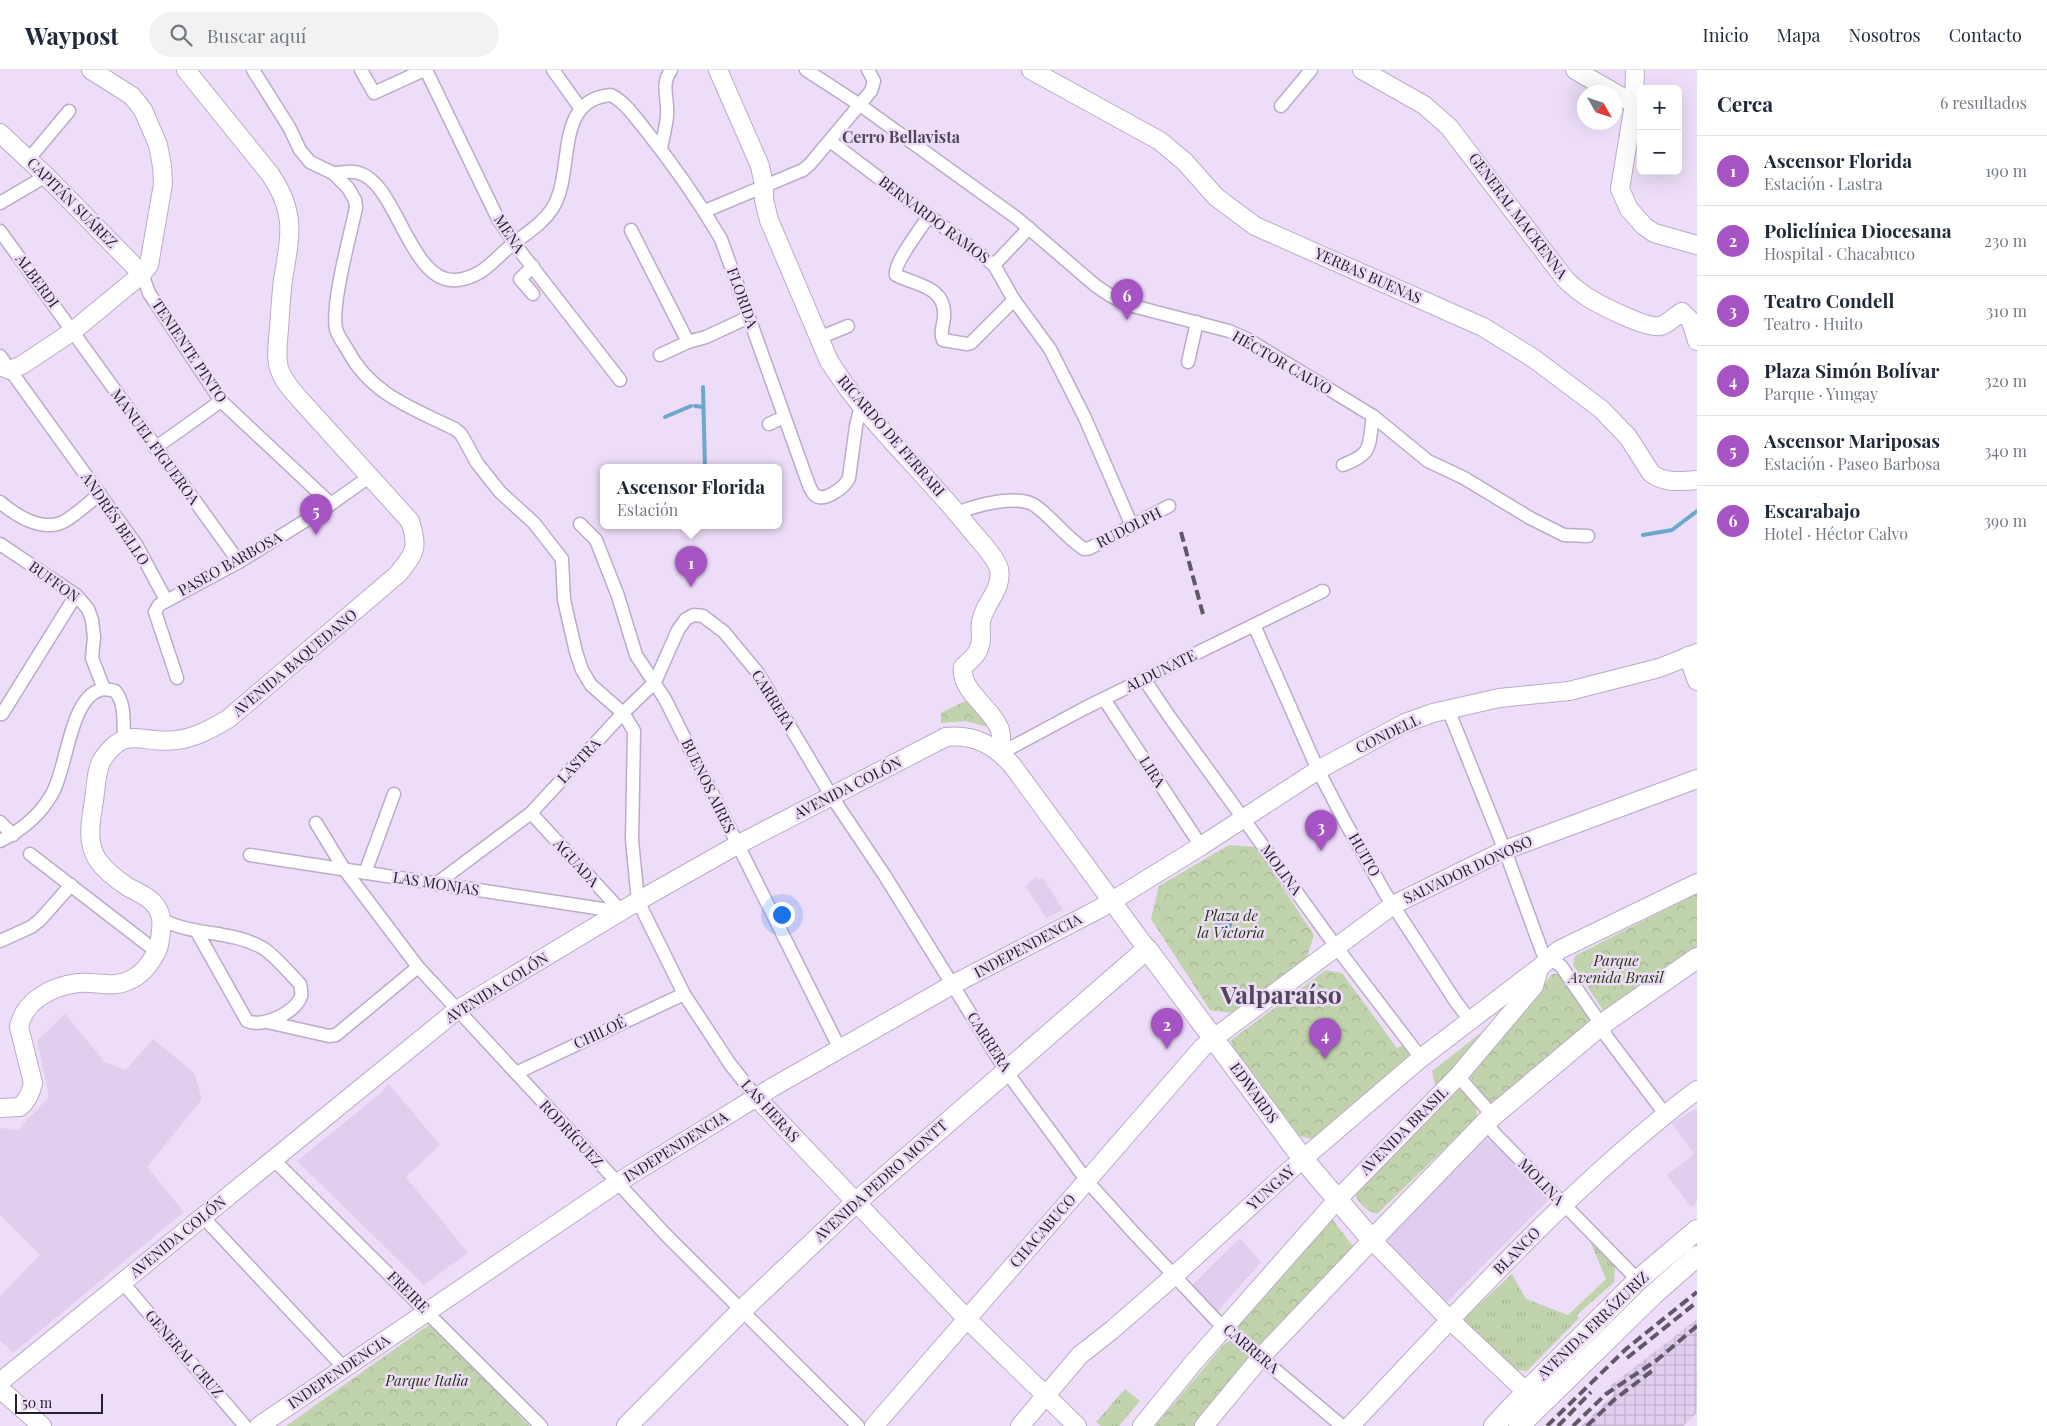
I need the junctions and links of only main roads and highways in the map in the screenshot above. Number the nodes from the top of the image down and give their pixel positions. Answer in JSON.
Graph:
{"nodes":[{"id":1,"x":1147,"y":949,"type":"joint"},
{"id":2,"x":1697,"y":958,"type":"edge"},
{"id":3,"x":1697,"y":1230,"type":"edge"},
{"id":4,"x":1697,"y":1256,"type":"edge"},
{"id":5,"x":1533,"y":1398,"type":"junction"},
{"id":6,"x":627,"y":1426,"type":"edge"},
{"id":7,"x":1494,"y":1426,"type":"edge"},
{"id":8,"x":1519,"y":1426,"type":"edge"}],
"edges":[{"from":1,"to":2,"type":"main road","name":"EDWARDS"},
{"from":1,"to":6,"type":"main road","name":"AVENIDA PEDRO MONTT"},
{"from":3,"to":5,"type":"main road","name":"AVENIDA ERRÁZURIZ"},
{"from":4,"to":5,"type":"main road","name":"AVENIDA ERRÁZURIZ"},
{"from":5,"to":7,"type":"main road","name":"AVENIDA ERRÁZURIZ"},
{"from":5,"to":8,"type":"main road","name":"AVENIDA ERRÁZURIZ"}]}
